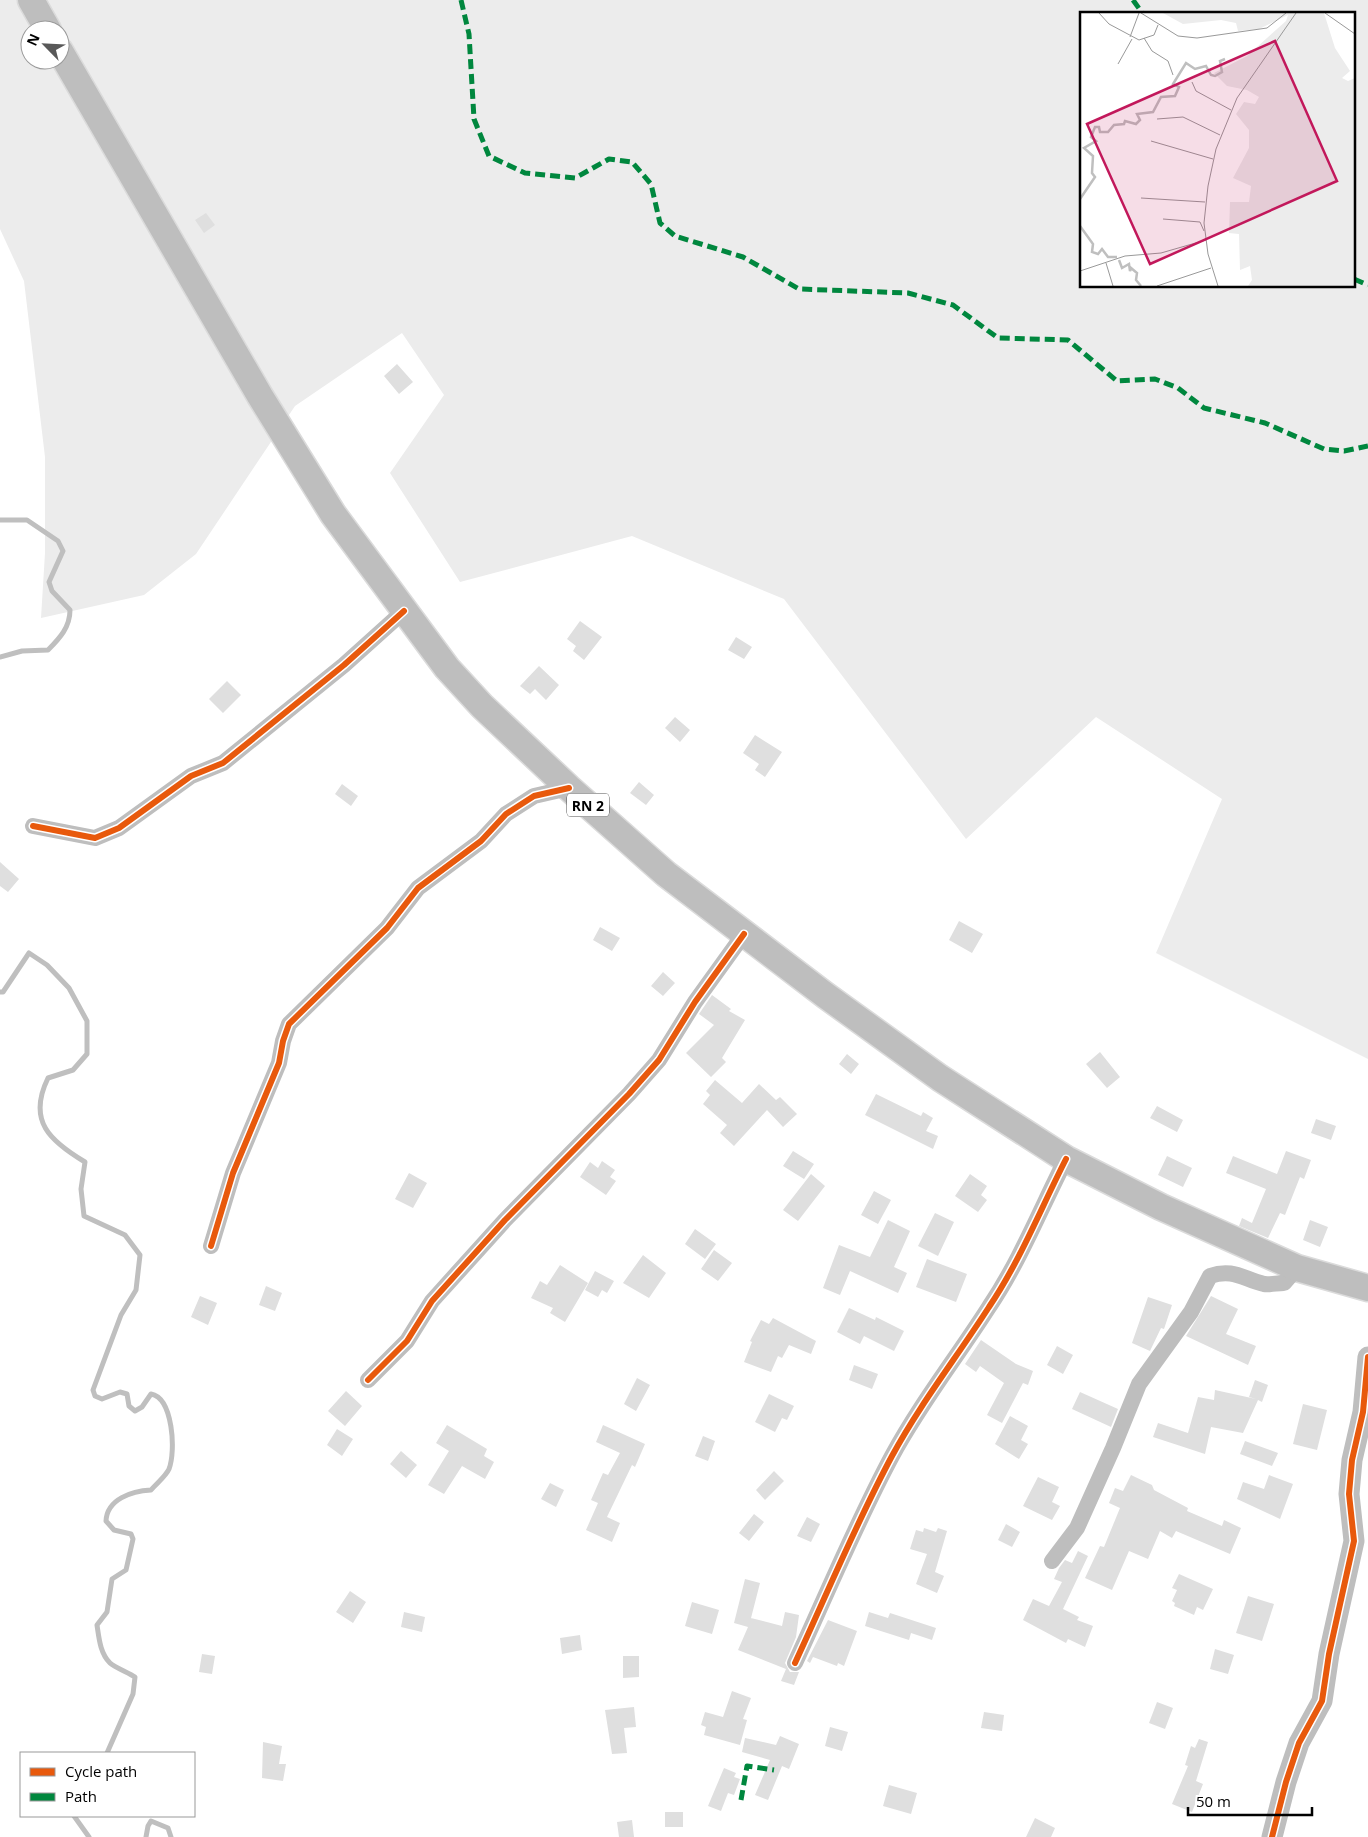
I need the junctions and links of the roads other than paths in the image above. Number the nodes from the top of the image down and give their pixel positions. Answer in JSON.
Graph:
{"nodes":[{"id":1,"x":31,"y":0,"type":"edge"},
{"id":2,"x":42,"y":20,"type":"edge"},
{"id":3,"x":70,"y":69,"type":"edge"},
{"id":4,"x":404,"y":611,"type":"junction"},
{"id":5,"x":569,"y":788,"type":"junction"},
{"id":6,"x":33,"y":826,"type":"dead end"},
{"id":7,"x":744,"y":934,"type":"junction"},
{"id":8,"x":1066,"y":1158,"type":"junction"},
{"id":9,"x":211,"y":1246,"type":"dead end"},
{"id":10,"x":1297,"y":1268,"type":"junction"},
{"id":11,"x":1368,"y":1288,"type":"edge"},
{"id":12,"x":1368,"y":1357,"type":"edge"},
{"id":13,"x":368,"y":1380,"type":"dead end"},
{"id":14,"x":1052,"y":1561,"type":"dead end"},
{"id":15,"x":795,"y":1663,"type":"dead end"},
{"id":16,"x":1272,"y":1837,"type":"edge"}],
"edges":[{"from":1,"to":2,"type":"main road"},
{"from":3,"to":4,"type":"main road","number":"RN 2"},
{"from":4,"to":5,"type":"main road","number":"RN 2"},
{"from":4,"to":6,"type":"street"},
{"from":5,"to":7,"type":"main road","number":"RN 2"},
{"from":5,"to":9,"type":"street"},
{"from":7,"to":8,"type":"main road","number":"RN 2"},
{"from":7,"to":13,"type":"street"},
{"from":8,"to":10,"type":"main road","number":"RN 2"},
{"from":8,"to":15,"type":"street"},
{"from":10,"to":11,"type":"main road","number":"RN 2"},
{"from":10,"to":14,"type":"street"},
{"from":12,"to":16,"type":"street"}]}
